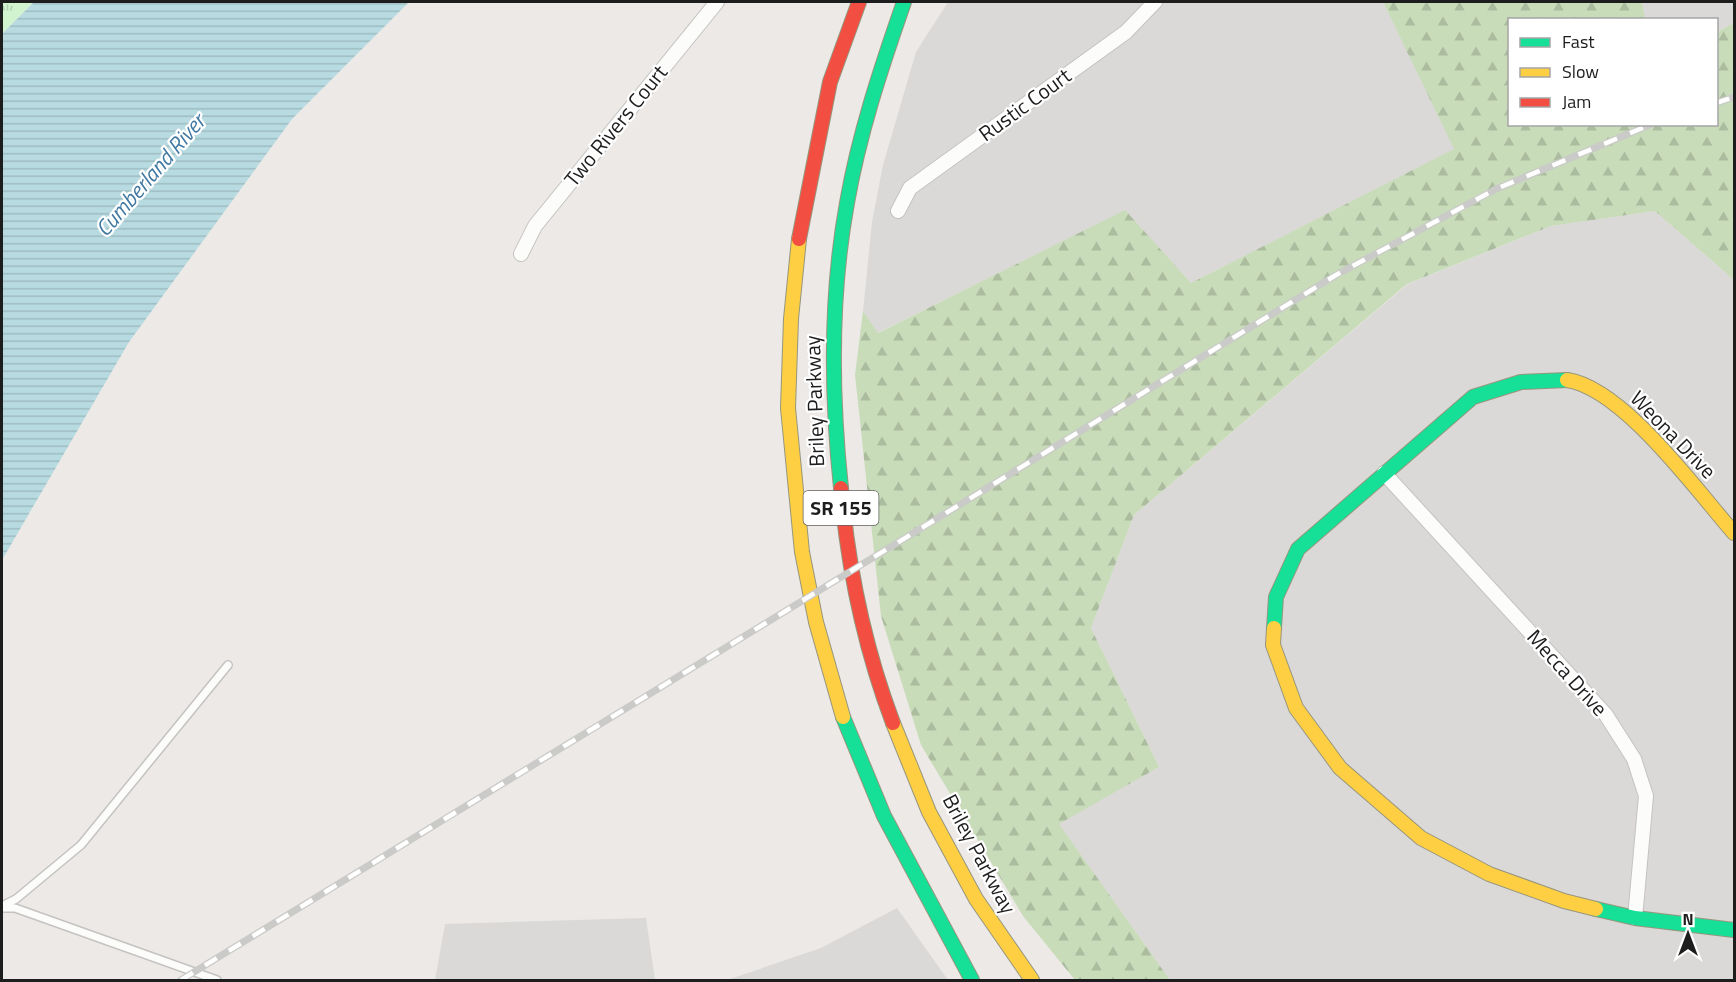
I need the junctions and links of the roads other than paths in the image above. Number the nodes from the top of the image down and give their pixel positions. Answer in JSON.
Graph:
{"nodes":[{"id":1,"x":717,"y":2,"type":"edge"},
{"id":2,"x":859,"y":2,"type":"edge"},
{"id":3,"x":904,"y":2,"type":"edge"},
{"id":4,"x":1155,"y":2,"type":"edge"},
{"id":5,"x":898,"y":211,"type":"dead end"},
{"id":6,"x":521,"y":254,"type":"dead end"},
{"id":7,"x":1384,"y":473,"type":"junction"},
{"id":8,"x":1734,"y":533,"type":"edge"},
{"id":9,"x":228,"y":665,"type":"dead end"},
{"id":10,"x":2,"y":907,"type":"edge"},
{"id":11,"x":1635,"y":918,"type":"junction"},
{"id":12,"x":1734,"y":930,"type":"edge"},
{"id":13,"x":217,"y":981,"type":"edge"},
{"id":14,"x":972,"y":981,"type":"edge"},
{"id":15,"x":1032,"y":981,"type":"edge"}],
"edges":[{"from":1,"to":6,"type":"street","name":"Two Rivers Court"},
{"from":2,"to":14,"type":"main road","name":"Briley Parkway","number":"SR 155"},
{"from":3,"to":15,"type":"main road","name":"Briley Parkway","number":"SR 155"},
{"from":4,"to":5,"type":"street","name":"Rustic Court"},
{"from":7,"to":8,"type":"main road","name":"Weona Drive"},
{"from":7,"to":11,"type":"street","name":"Mecca Drive"},
{"from":7,"to":11,"type":"main road","name":"Weona Drive"},
{"from":9,"to":10,"type":"lane"},
{"from":10,"to":13,"type":"lane"},
{"from":11,"to":12,"type":"main road","name":"Weona Drive"}]}
